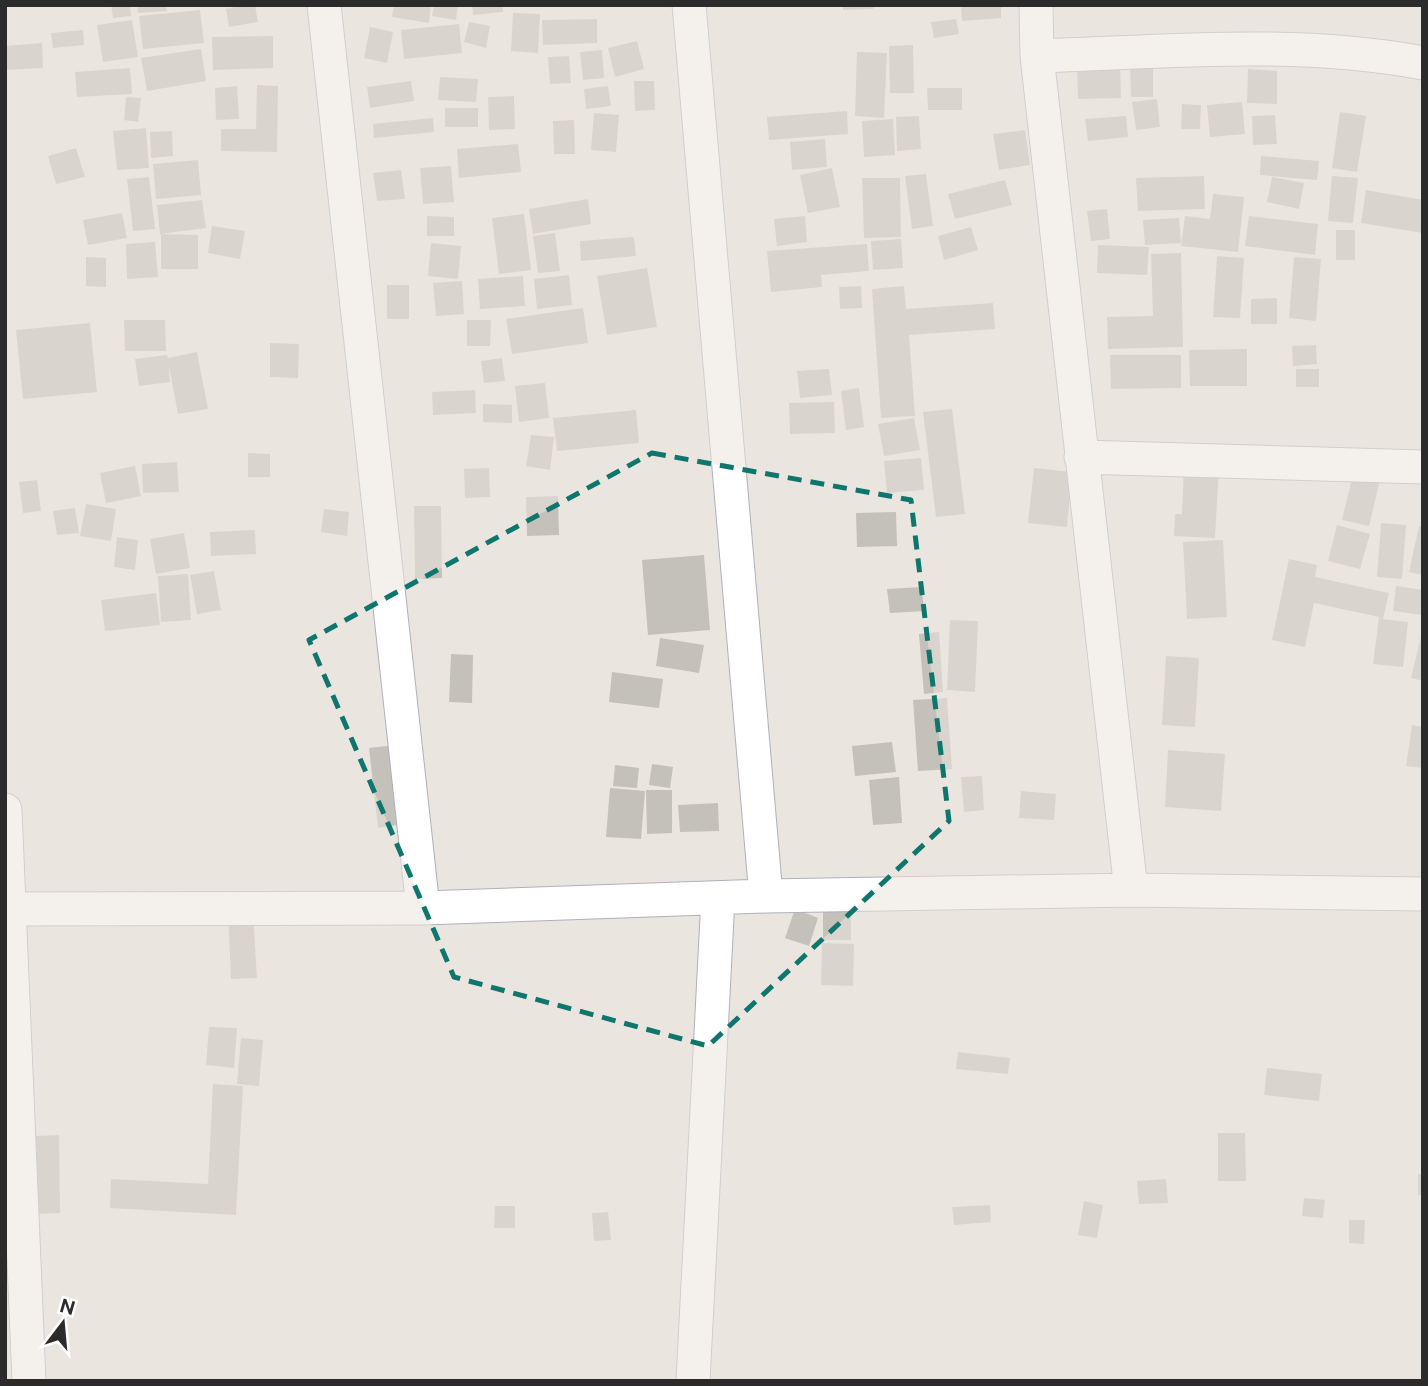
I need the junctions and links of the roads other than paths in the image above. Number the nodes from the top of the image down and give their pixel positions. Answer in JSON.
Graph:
{"nodes":[{"id":1,"x":324,"y":5,"type":"edge"},
{"id":2,"x":689,"y":5,"type":"edge"},
{"id":3,"x":1036,"y":5,"type":"edge"},
{"id":4,"x":1037,"y":56,"type":"junction"},
{"id":5,"x":1423,"y":63,"type":"edge"},
{"id":6,"x":1081,"y":457,"type":"junction"},
{"id":7,"x":1423,"y":467,"type":"edge"},
{"id":8,"x":5,"y":810,"type":"edge"},
{"id":9,"x":1131,"y":890,"type":"junction"},
{"id":10,"x":1423,"y":894,"type":"edge"},
{"id":11,"x":766,"y":896,"type":"junction"},
{"id":12,"x":718,"y":898,"type":"junction"},
{"id":13,"x":423,"y":908,"type":"junction"},
{"id":14,"x":8,"y":909,"type":"edge"},
{"id":15,"x":29,"y":1381,"type":"edge"},
{"id":16,"x":693,"y":1381,"type":"edge"}],
"edges":[{"from":1,"to":13,"type":"street"},
{"from":2,"to":11,"type":"street"},
{"from":3,"to":4,"type":"street"},
{"from":4,"to":5,"type":"street"},
{"from":4,"to":6,"type":"street"},
{"from":6,"to":7,"type":"street"},
{"from":6,"to":9,"type":"street"},
{"from":8,"to":14,"type":"street"},
{"from":9,"to":10,"type":"street"},
{"from":9,"to":11,"type":"street"},
{"from":11,"to":12,"type":"street"},
{"from":12,"to":13,"type":"street"},
{"from":12,"to":16,"type":"street"},
{"from":13,"to":14,"type":"street"},
{"from":14,"to":15,"type":"street"}]}
